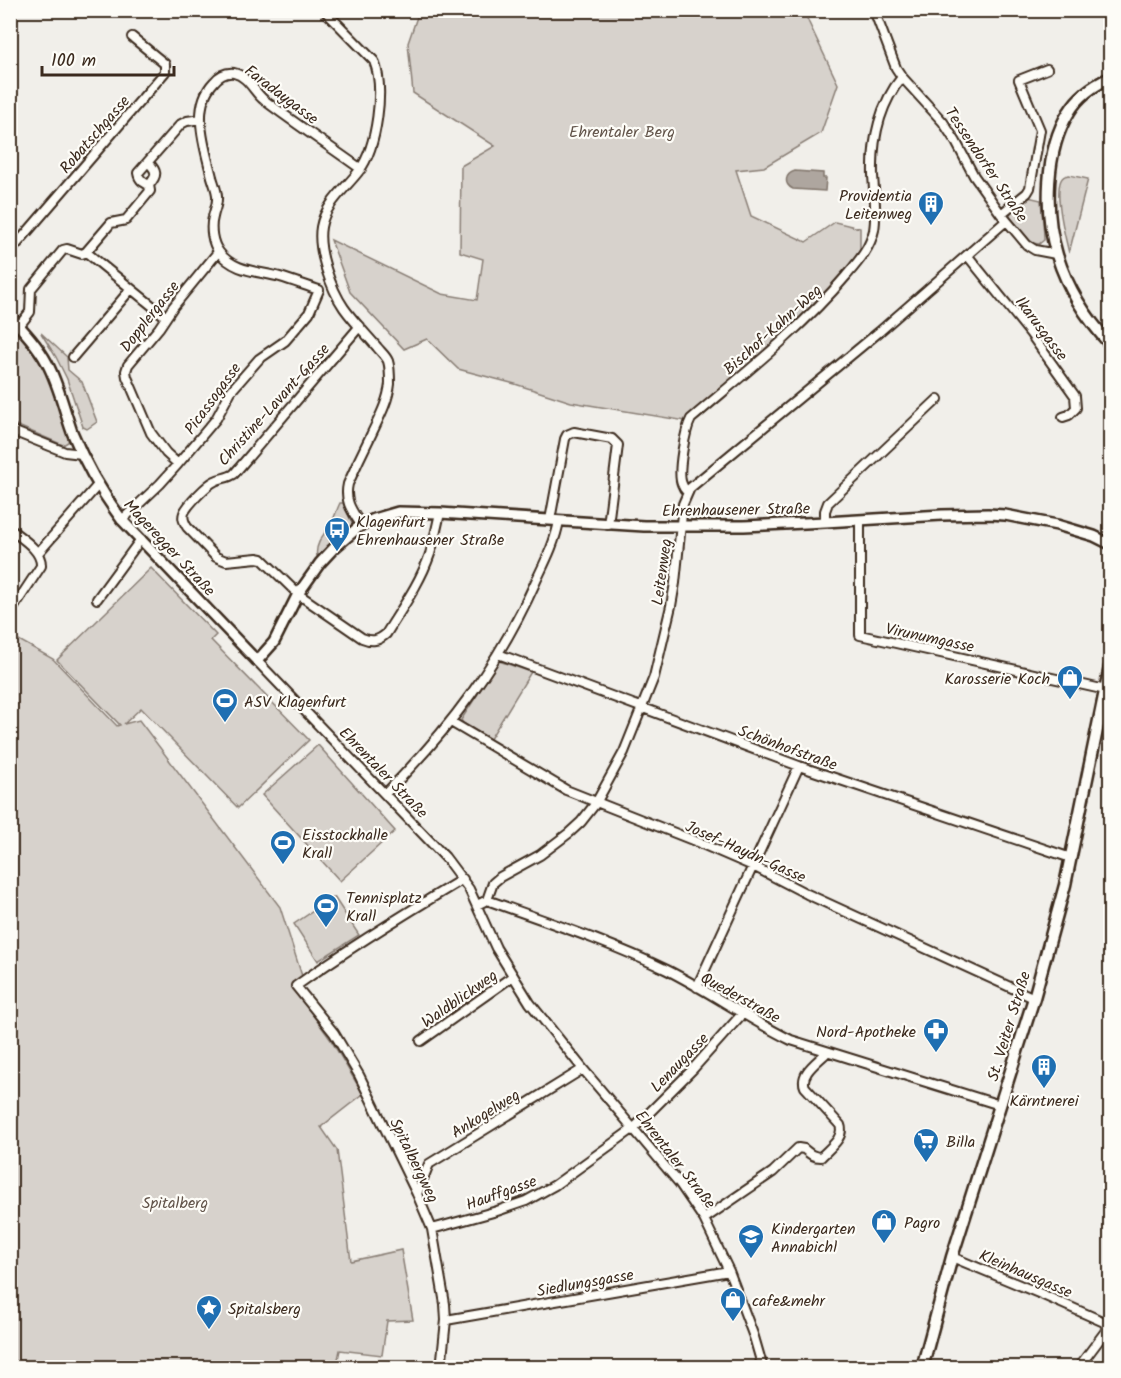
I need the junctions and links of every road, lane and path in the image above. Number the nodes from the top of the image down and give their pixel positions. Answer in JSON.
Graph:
{"nodes":[{"id":1,"x":324,"y":10,"type":"edge"},
{"id":2,"x":874,"y":10,"type":"edge"},
{"id":3,"x":132,"y":37,"type":"dead end"},
{"id":4,"x":1047,"y":69,"type":"dead end"},
{"id":5,"x":902,"y":77,"type":"junction"},
{"id":6,"x":1110,"y":78,"type":"edge"},
{"id":7,"x":201,"y":119,"type":"junction"},
{"id":8,"x":148,"y":162,"type":"junction"},
{"id":9,"x":361,"y":169,"type":"junction"},
{"id":10,"x":149,"y":185,"type":"junction"},
{"id":11,"x":1001,"y":214,"type":"junction"},
{"id":12,"x":1006,"y":221,"type":"junction"},
{"id":13,"x":10,"y":252,"type":"edge"},
{"id":14,"x":86,"y":252,"type":"junction"},
{"id":15,"x":218,"y":252,"type":"junction"},
{"id":16,"x":1056,"y":254,"type":"junction"},
{"id":17,"x":967,"y":255,"type":"junction"},
{"id":18,"x":332,"y":287,"type":"junction"},
{"id":19,"x":131,"y":289,"type":"junction"},
{"id":20,"x":319,"y":290,"type":"junction"},
{"id":21,"x":10,"y":316,"type":"edge"},
{"id":22,"x":166,"y":317,"type":"junction"},
{"id":23,"x":19,"y":326,"type":"junction"},
{"id":24,"x":360,"y":326,"type":"junction"},
{"id":25,"x":1110,"y":344,"type":"edge"},
{"id":26,"x":73,"y":357,"type":"dead end"},
{"id":27,"x":938,"y":399,"type":"dead end"},
{"id":28,"x":1063,"y":417,"type":"dead end"},
{"id":29,"x":10,"y":430,"type":"edge"},
{"id":30,"x":82,"y":454,"type":"junction"},
{"id":31,"x":178,"y":464,"type":"junction"},
{"id":32,"x":98,"y":485,"type":"junction"},
{"id":33,"x":687,"y":492,"type":"junction"},
{"id":34,"x":440,"y":513,"type":"junction"},
{"id":35,"x":122,"y":520,"type":"junction"},
{"id":36,"x":860,"y":520,"type":"junction"},
{"id":37,"x":555,"y":521,"type":"junction"},
{"id":38,"x":825,"y":522,"type":"junction"},
{"id":39,"x":361,"y":525,"type":"junction"},
{"id":40,"x":608,"y":525,"type":"junction"},
{"id":41,"x":680,"y":525,"type":"junction"},
{"id":42,"x":10,"y":529,"type":"edge"},
{"id":43,"x":141,"y":539,"type":"junction"},
{"id":44,"x":1110,"y":544,"type":"edge"},
{"id":45,"x":38,"y":553,"type":"junction"},
{"id":46,"x":298,"y":594,"type":"junction"},
{"id":47,"x":96,"y":599,"type":"dead end"},
{"id":48,"x":10,"y":613,"type":"edge"},
{"id":49,"x":498,"y":654,"type":"junction"},
{"id":50,"x":257,"y":661,"type":"junction"},
{"id":51,"x":1110,"y":667,"type":"edge"},
{"id":52,"x":1106,"y":690,"type":"junction"},
{"id":53,"x":642,"y":708,"type":"junction"},
{"id":54,"x":451,"y":722,"type":"junction"},
{"id":55,"x":799,"y":766,"type":"junction"},
{"id":56,"x":385,"y":794,"type":"junction"},
{"id":57,"x":596,"y":803,"type":"junction"},
{"id":58,"x":1071,"y":858,"type":"junction"},
{"id":59,"x":753,"y":866,"type":"junction"},
{"id":60,"x":463,"y":879,"type":"junction"},
{"id":61,"x":487,"y":900,"type":"junction"},
{"id":62,"x":477,"y":905,"type":"junction"},
{"id":63,"x":513,"y":976,"type":"junction"},
{"id":64,"x":697,"y":987,"type":"junction"},
{"id":65,"x":1034,"y":998,"type":"junction"},
{"id":66,"x":742,"y":1014,"type":"junction"},
{"id":67,"x":421,"y":1041,"type":"dead end"},
{"id":68,"x":828,"y":1052,"type":"junction"},
{"id":69,"x":583,"y":1069,"type":"junction"},
{"id":70,"x":1000,"y":1106,"type":"junction"},
{"id":71,"x":633,"y":1128,"type":"junction"},
{"id":72,"x":417,"y":1194,"type":"junction"},
{"id":73,"x":704,"y":1219,"type":"junction"},
{"id":74,"x":432,"y":1229,"type":"junction"},
{"id":75,"x":952,"y":1257,"type":"junction"},
{"id":76,"x":729,"y":1271,"type":"junction"},
{"id":77,"x":446,"y":1320,"type":"junction"},
{"id":78,"x":441,"y":1368,"type":"edge"},
{"id":79,"x":763,"y":1368,"type":"edge"},
{"id":80,"x":922,"y":1368,"type":"edge"},
{"id":81,"x":1078,"y":1368,"type":"edge"}],
"edges":[{"from":1,"to":9,"type":"street"},
{"from":2,"to":5,"type":"street","name":"Tessendorfer Straße"},
{"from":3,"to":13,"type":"street","name":"Robatschgasse"},
{"from":4,"to":11,"type":"street"},
{"from":5,"to":11,"type":"street","name":"Tessendorfer Straße"},
{"from":5,"to":33,"type":"street","name":"Bischof-Kahn-Weg"},
{"from":6,"to":16,"type":"main road"},
{"from":7,"to":8,"type":"street"},
{"from":7,"to":9,"type":"street","name":"Faradaygasse"},
{"from":7,"to":15,"type":"street","name":"Faradaygasse"},
{"from":8,"to":10,"type":"street"},
{"from":8,"to":10,"type":"street"},
{"from":9,"to":18,"type":"street"},
{"from":10,"to":14,"type":"street"},
{"from":11,"to":12,"type":"street","name":"Tessendorfer Straße"},
{"from":12,"to":16,"type":"street","name":"Tessendorfer Straße"},
{"from":12,"to":17,"type":"street"},
{"from":14,"to":19,"type":"street"},
{"from":14,"to":23,"type":"street"},
{"from":15,"to":20,"type":"street"},
{"from":15,"to":22,"type":"street","name":"Dopplergasse"},
{"from":16,"to":25,"type":"main road"},
{"from":17,"to":28,"type":"street","name":"Ikarusgasse"},
{"from":17,"to":33,"type":"street"},
{"from":18,"to":20,"type":"street"},
{"from":18,"to":24,"type":"street"},
{"from":19,"to":22,"type":"street"},
{"from":19,"to":26,"type":"street"},
{"from":20,"to":31,"type":"street","name":"Picassogasse"},
{"from":21,"to":23,"type":"street","name":"Mageregger Straße"},
{"from":22,"to":31,"type":"street","name":"Dopplergasse"},
{"from":23,"to":30,"type":"street","name":"Mageregger Straße"},
{"from":24,"to":39,"type":"street"},
{"from":24,"to":46,"type":"street","name":"Christine-Lavant-Gasse"},
{"from":27,"to":38,"type":"street"},
{"from":29,"to":30,"type":"street"},
{"from":30,"to":32,"type":"street","name":"Mageregger Straße"},
{"from":31,"to":35,"type":"street","name":"Picassogasse"},
{"from":32,"to":35,"type":"street","name":"Mageregger Straße"},
{"from":32,"to":45,"type":"street"},
{"from":33,"to":41,"type":"street","name":"Leitenweg"},
{"from":34,"to":37,"type":"street","name":"Ehrenhausener Straße"},
{"from":34,"to":39,"type":"street","name":"Ehrenhausener Straße"},
{"from":34,"to":46,"type":"street"},
{"from":35,"to":43,"type":"street","name":"Mageregger Straße"},
{"from":36,"to":38,"type":"street","name":"Ehrenhausener Straße"},
{"from":36,"to":44,"type":"street","name":"Ehrenhausener Straße"},
{"from":36,"to":52,"type":"street","name":"Virunumgasse"},
{"from":37,"to":40,"type":"street","name":"Ehrenhausener Straße"},
{"from":37,"to":40,"type":"street"},
{"from":37,"to":49,"type":"street"},
{"from":38,"to":41,"type":"street","name":"Ehrenhausener Straße"},
{"from":39,"to":46,"type":"street"},
{"from":40,"to":41,"type":"street","name":"Ehrenhausener Straße"},
{"from":41,"to":53,"type":"street","name":"Leitenweg"},
{"from":42,"to":45,"type":"street"},
{"from":43,"to":47,"type":"street"},
{"from":43,"to":50,"type":"street","name":"Mageregger Straße"},
{"from":45,"to":48,"type":"street"},
{"from":46,"to":50,"type":"street"},
{"from":49,"to":53,"type":"street","name":"Schönhofstraße"},
{"from":49,"to":54,"type":"street"},
{"from":50,"to":56,"type":"street","name":"Ehrentaler Straße"},
{"from":51,"to":52,"type":"main road","name":"St. Veiter Straße"},
{"from":52,"to":58,"type":"main road","name":"St. Veiter Straße"},
{"from":53,"to":55,"type":"street","name":"Schönhofstraße"},
{"from":53,"to":57,"type":"street","name":"Leitenweg"},
{"from":54,"to":56,"type":"street"},
{"from":54,"to":57,"type":"street","name":"Josef-Haydn-Gasse"},
{"from":55,"to":58,"type":"street","name":"Schönhofstraße"},
{"from":55,"to":59,"type":"street"},
{"from":56,"to":60,"type":"street","name":"Ehrentaler Straße"},
{"from":57,"to":59,"type":"street","name":"Josef-Haydn-Gasse"},
{"from":57,"to":61,"type":"street","name":"Leitenweg"},
{"from":58,"to":65,"type":"main road","name":"St. Veiter Straße"},
{"from":59,"to":64,"type":"street"},
{"from":59,"to":65,"type":"street","name":"Josef-Haydn-Gasse"},
{"from":60,"to":62,"type":"street","name":"Ehrentaler Straße"},
{"from":60,"to":72,"type":"street","name":"Spitalbergweg"},
{"from":61,"to":62,"type":"street"},
{"from":61,"to":64,"type":"street","name":"Quederstraße"},
{"from":62,"to":63,"type":"street","name":"Ehrentaler Straße"},
{"from":63,"to":67,"type":"street","name":"Waldblickweg"},
{"from":63,"to":69,"type":"street","name":"Ehrentaler Straße"},
{"from":64,"to":66,"type":"street","name":"Quederstraße"},
{"from":65,"to":70,"type":"main road","name":"St. Veiter Straße"},
{"from":66,"to":68,"type":"street","name":"Quederstraße"},
{"from":66,"to":71,"type":"street","name":"Lenaugasse"},
{"from":68,"to":70,"type":"street","name":"Quederstraße"},
{"from":68,"to":73,"type":"street"},
{"from":69,"to":71,"type":"street","name":"Ehrentaler Straße"},
{"from":69,"to":72,"type":"street","name":"Ankogelweg"},
{"from":70,"to":75,"type":"main road","name":"St. Veiter Straße"},
{"from":71,"to":73,"type":"street","name":"Ehrentaler Straße"},
{"from":71,"to":74,"type":"street","name":"Hauffgasse"},
{"from":72,"to":74,"type":"street","name":"Spitalbergweg"},
{"from":73,"to":76,"type":"street","name":"Ehrentaler Straße"},
{"from":74,"to":77,"type":"street","name":"Spitalbergweg"},
{"from":75,"to":80,"type":"main road","name":"St. Veiter Straße"},
{"from":75,"to":81,"type":"street","name":"Kleinhausgasse"},
{"from":76,"to":77,"type":"street","name":"Siedlungsgasse"},
{"from":76,"to":79,"type":"street","name":"Ehrentaler Straße"},
{"from":77,"to":78,"type":"street","name":"Spitalbergweg"}]}
